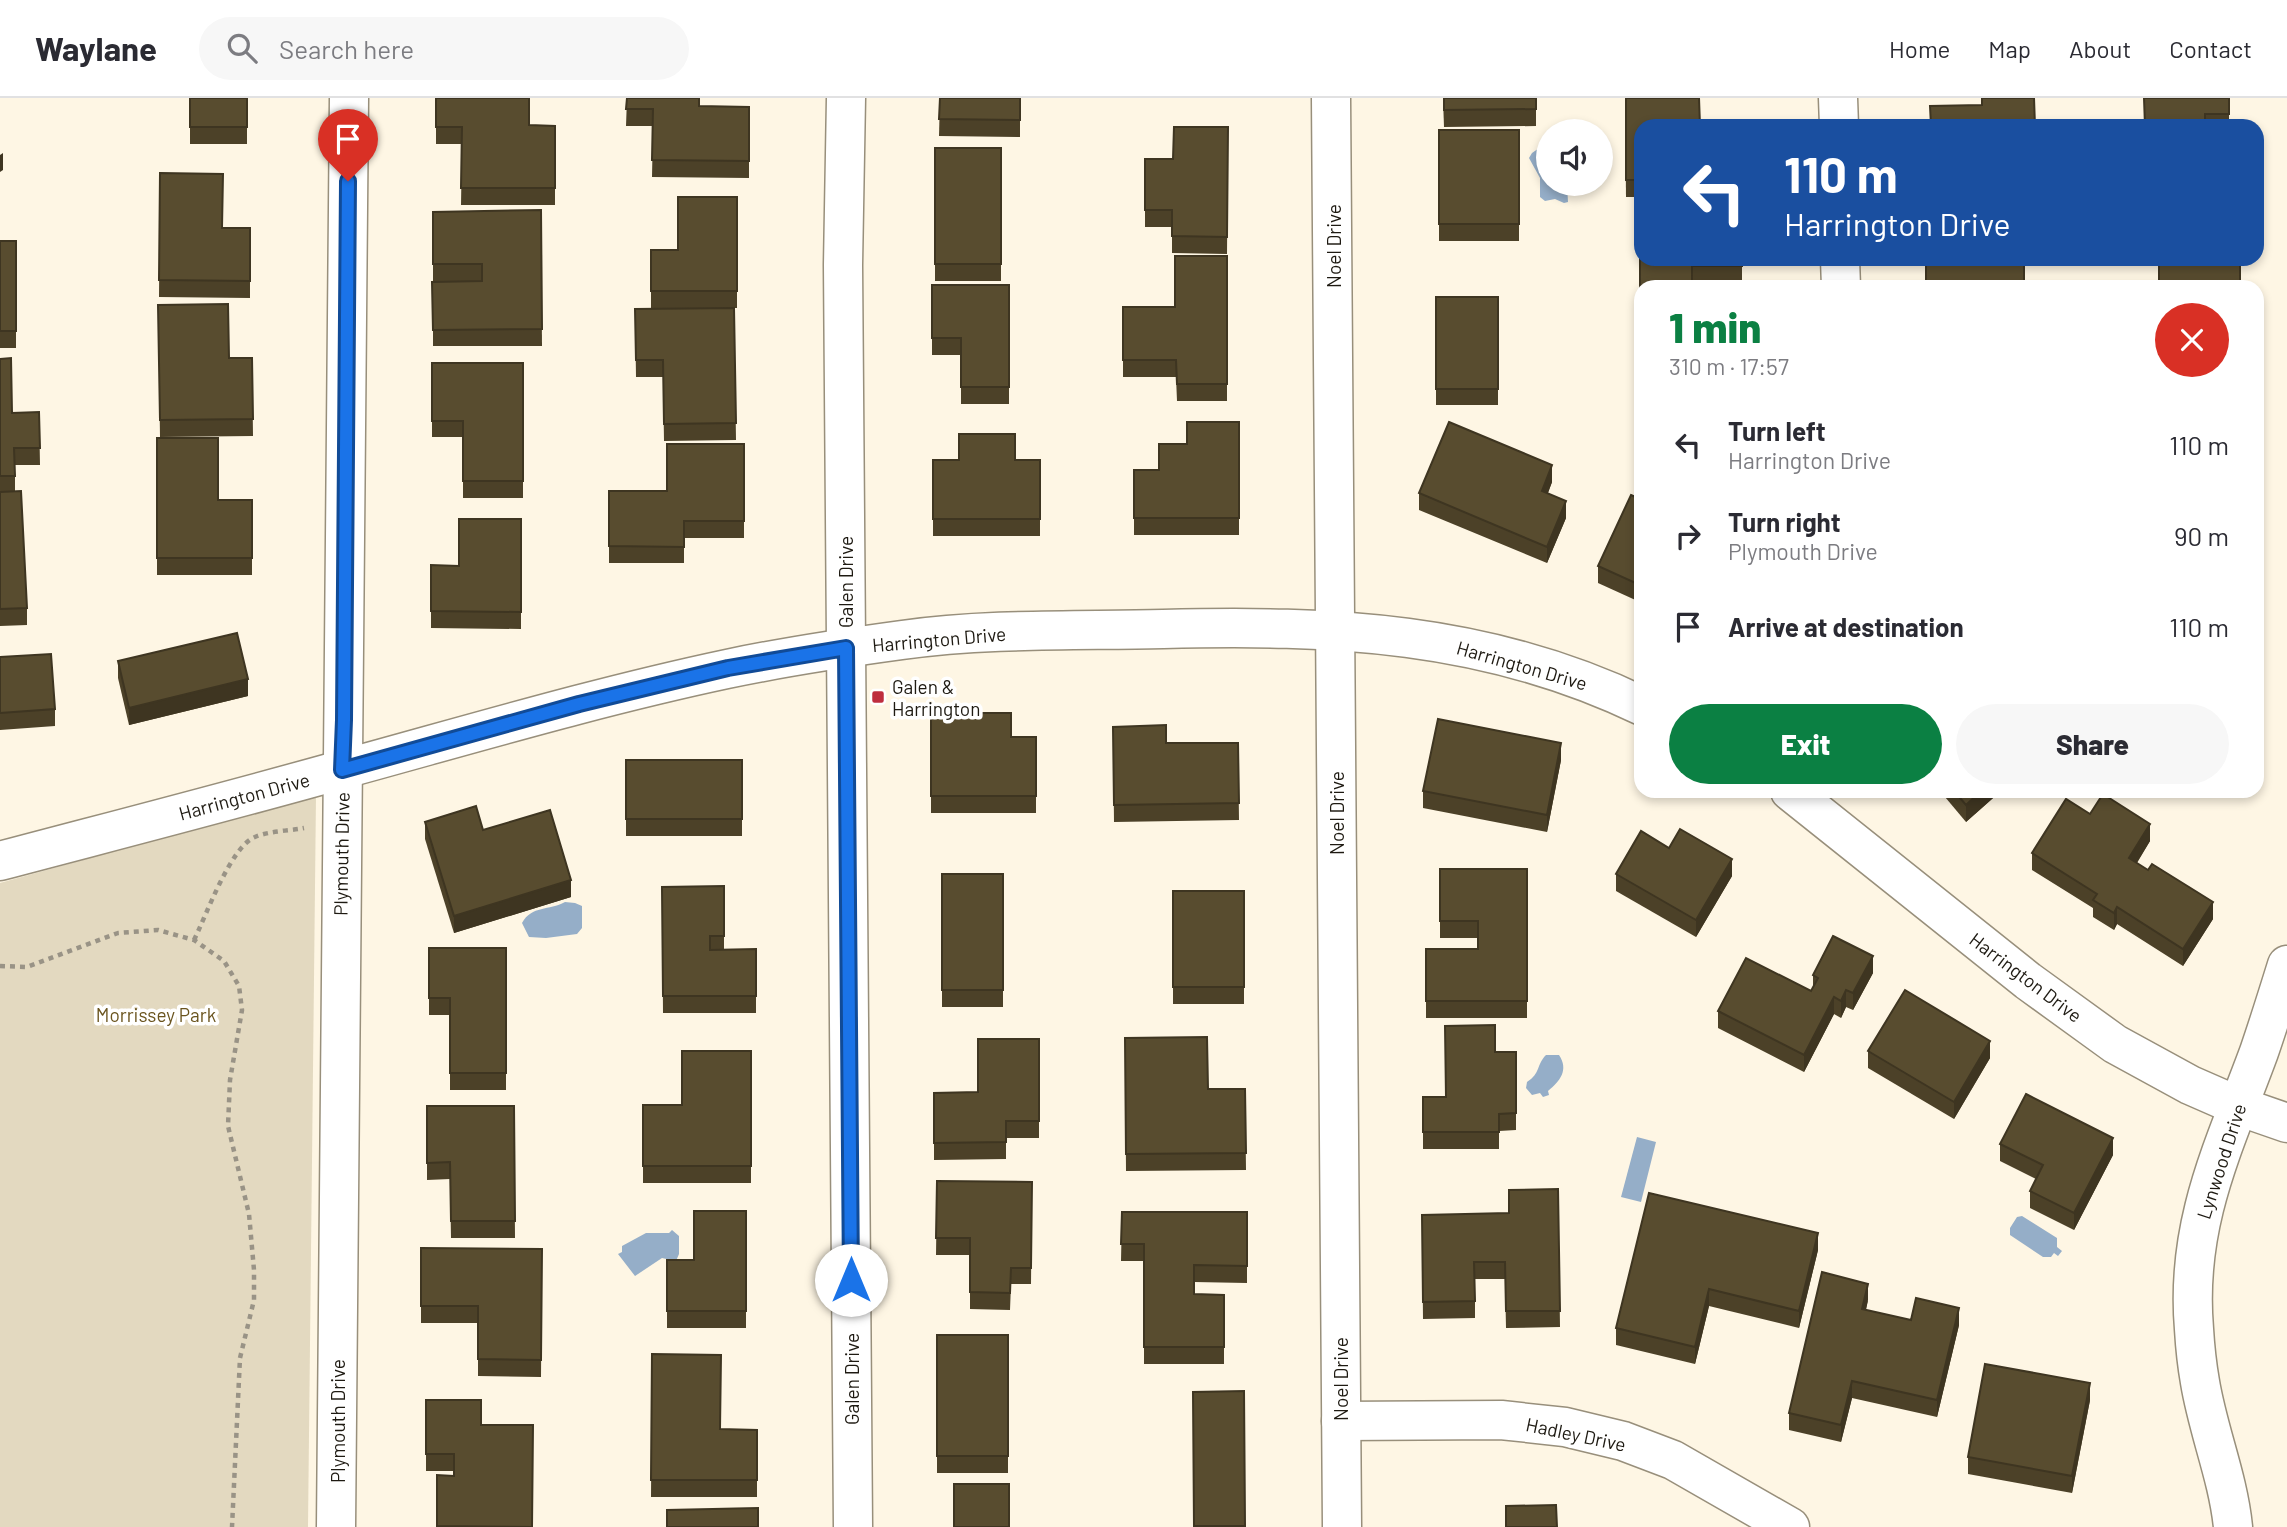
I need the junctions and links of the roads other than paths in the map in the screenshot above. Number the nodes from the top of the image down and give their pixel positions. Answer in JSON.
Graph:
{"nodes":[{"id":1,"x":349,"y":98,"type":"edge"},
{"id":2,"x":846,"y":98,"type":"edge"},
{"id":3,"x":1331,"y":98,"type":"edge"},
{"id":4,"x":1838,"y":98,"type":"edge"},
{"id":5,"x":1839,"y":119,"type":"edge"},
{"id":6,"x":1336,"y":629,"type":"junction"},
{"id":7,"x":846,"y":648,"type":"junction"},
{"id":8,"x":1634,"y":702,"type":"edge"},
{"id":9,"x":342,"y":770,"type":"junction"},
{"id":10,"x":1799,"y":798,"type":"edge"},
{"id":11,"x":0,"y":861,"type":"edge"},
{"id":12,"x":2287,"y":965,"type":"edge"},
{"id":13,"x":2238,"y":1106,"type":"junction"},
{"id":14,"x":2287,"y":1123,"type":"edge"},
{"id":15,"x":1341,"y":1421,"type":"junction"},
{"id":16,"x":336,"y":1527,"type":"edge"},
{"id":17,"x":853,"y":1527,"type":"edge"},
{"id":18,"x":1342,"y":1527,"type":"edge"},
{"id":19,"x":1790,"y":1527,"type":"edge"},
{"id":20,"x":2233,"y":1527,"type":"edge"}],
"edges":[{"from":1,"to":9,"type":"street","name":"Plymouth Drive"},
{"from":2,"to":7,"type":"street","name":"Galen Drive"},
{"from":3,"to":6,"type":"street","name":"Noel Drive"},
{"from":4,"to":5,"type":"street"},
{"from":6,"to":7,"type":"street","name":"Harrington Drive"},
{"from":6,"to":8,"type":"street","name":"Harrington Drive"},
{"from":6,"to":15,"type":"street","name":"Noel Drive"},
{"from":7,"to":9,"type":"street","name":"Harrington Drive"},
{"from":7,"to":17,"type":"street","name":"Galen Drive"},
{"from":9,"to":11,"type":"street","name":"Harrington Drive"},
{"from":9,"to":16,"type":"street","name":"Plymouth Drive"},
{"from":10,"to":13,"type":"street","name":"Harrington Drive"},
{"from":12,"to":13,"type":"street","name":"Lynwood Drive"},
{"from":13,"to":14,"type":"street","name":"Harrington Drive"},
{"from":13,"to":20,"type":"street","name":"Lynwood Drive"},
{"from":15,"to":18,"type":"street","name":"Noel Drive"},
{"from":15,"to":19,"type":"street","name":"Hadley Drive"}]}
